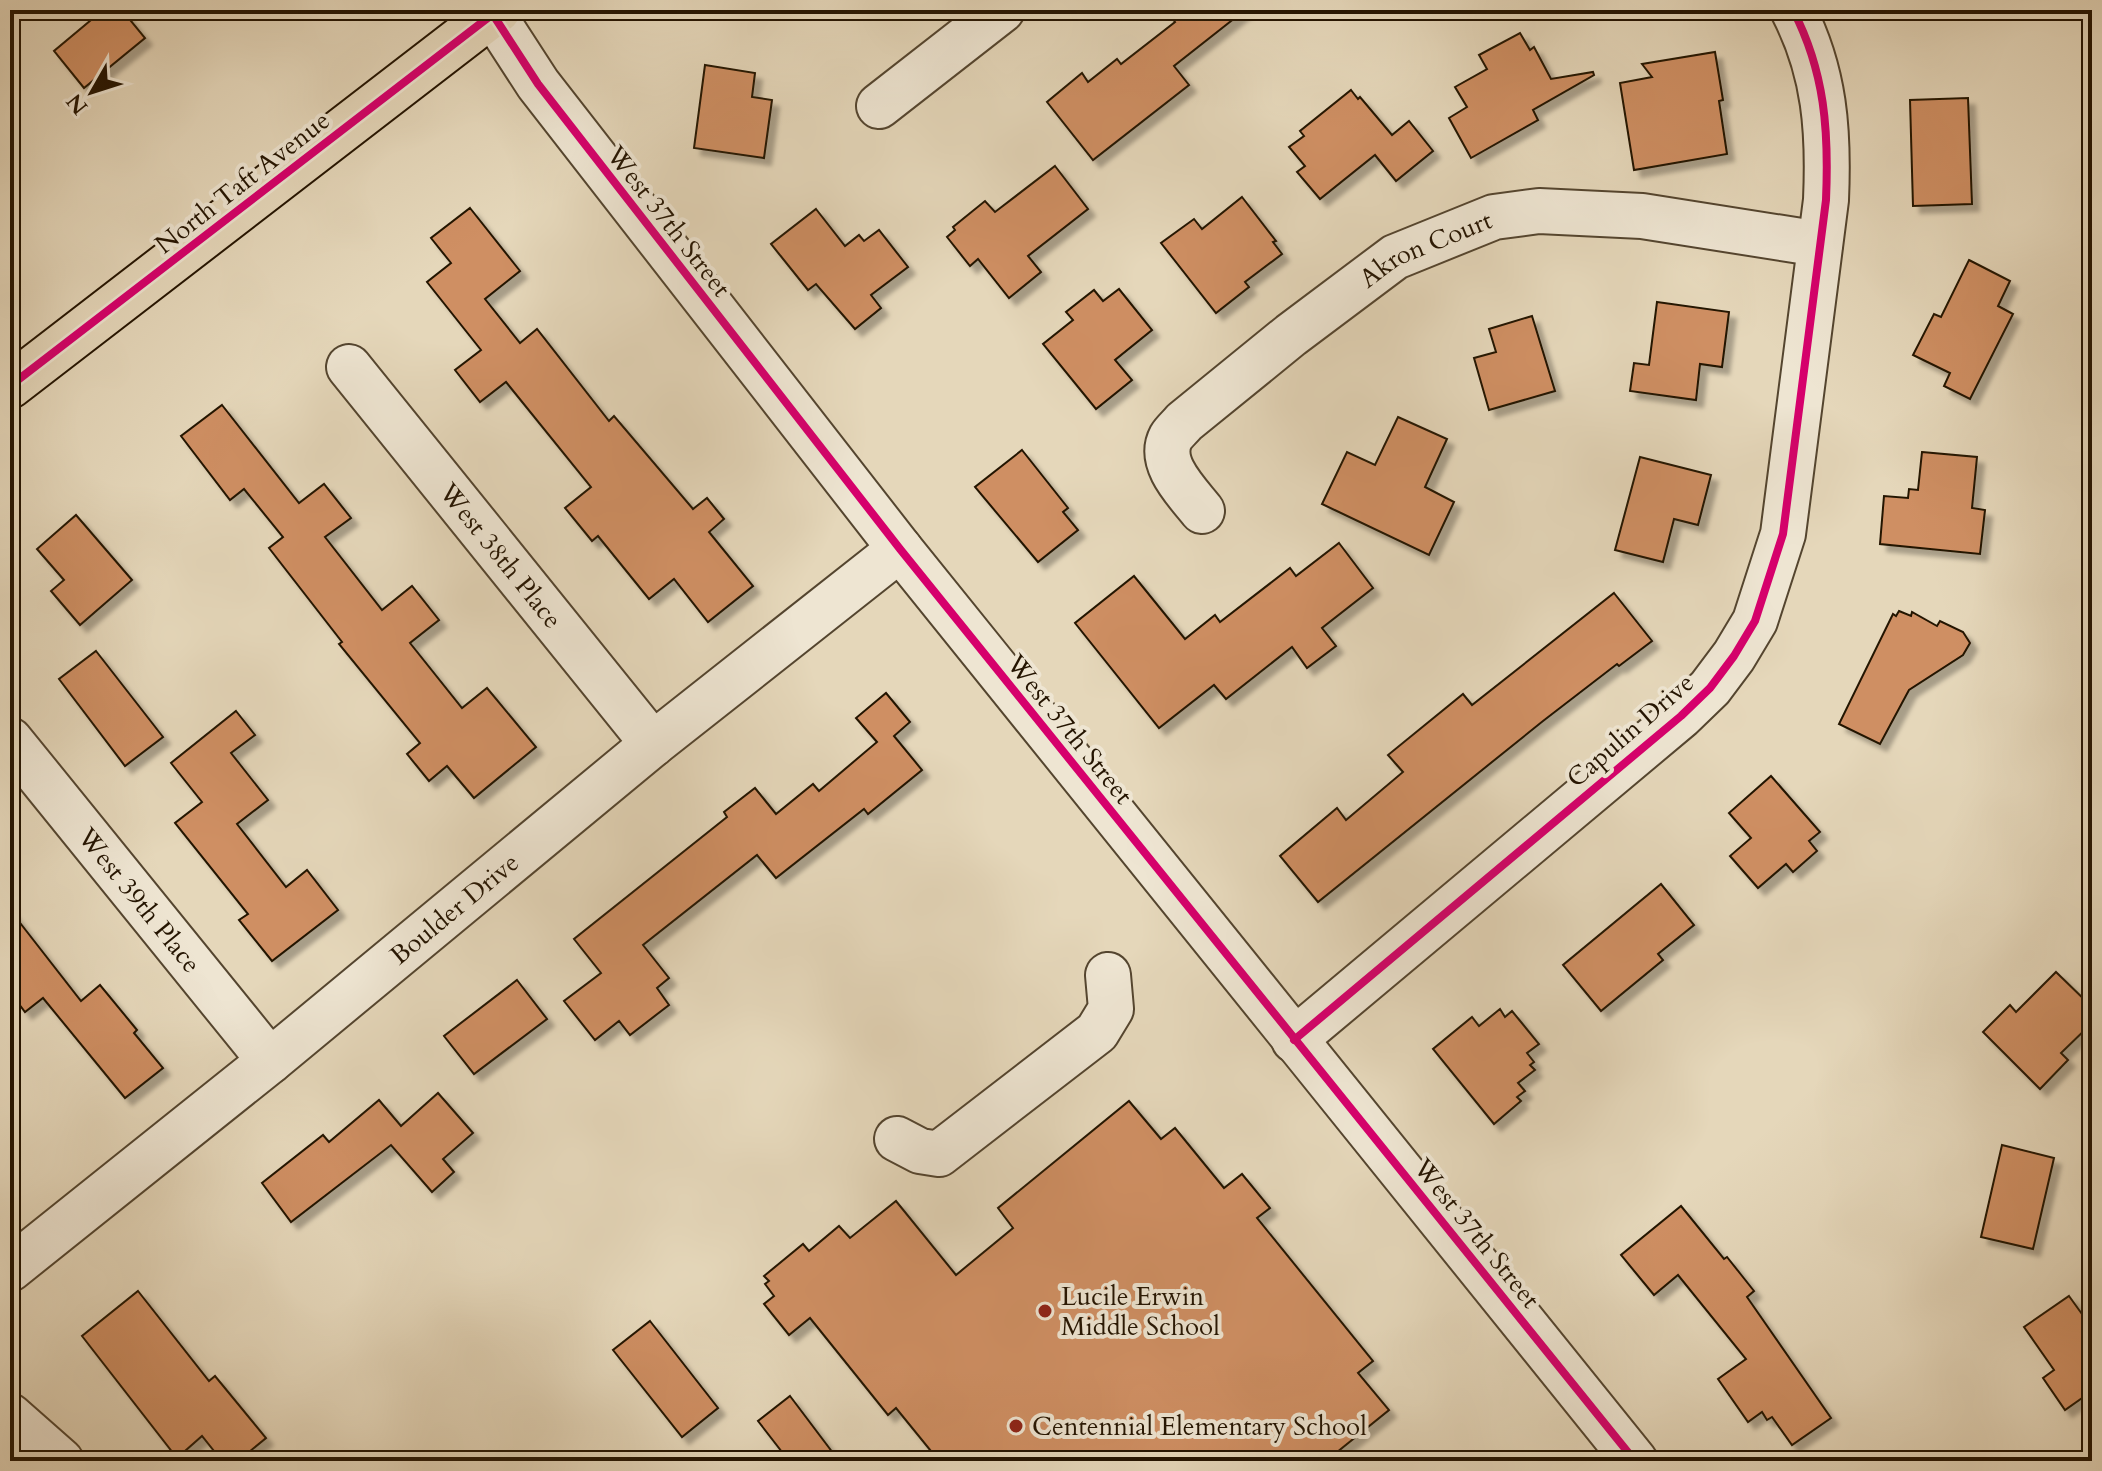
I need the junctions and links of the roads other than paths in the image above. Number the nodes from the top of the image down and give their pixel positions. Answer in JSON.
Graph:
{"nodes":[{"id":1,"x":1002,"y":10,"type":"edge"},
{"id":2,"x":1793,"y":10,"type":"edge"},
{"id":3,"x":493,"y":12,"type":"edge"},
{"id":4,"x":879,"y":106,"type":"dead end"},
{"id":5,"x":1820,"y":244,"type":"junction"},
{"id":6,"x":349,"y":367,"type":"dead end"},
{"id":7,"x":10,"y":386,"type":"edge"},
{"id":8,"x":1202,"y":511,"type":"dead end"},
{"id":9,"x":900,"y":549,"type":"junction"},
{"id":10,"x":10,"y":740,"type":"edge"},
{"id":11,"x":653,"y":744,"type":"junction"},
{"id":12,"x":1108,"y":975,"type":"dead end"},
{"id":13,"x":1294,"y":1040,"type":"junction"},
{"id":14,"x":270,"y":1061,"type":"junction"},
{"id":15,"x":897,"y":1139,"type":"dead end"},
{"id":16,"x":10,"y":1269,"type":"edge"},
{"id":17,"x":10,"y":1416,"type":"edge"},
{"id":18,"x":61,"y":1461,"type":"edge"},
{"id":19,"x":1635,"y":1461,"type":"edge"}],
"edges":[{"from":1,"to":4,"type":"street"},
{"from":2,"to":5,"type":"street","name":"Capulin Drive"},
{"from":3,"to":7,"type":"main road","name":"North Taft Avenue"},
{"from":3,"to":9,"type":"street","name":"West 37th Street"},
{"from":5,"to":8,"type":"street","name":"Akron Court"},
{"from":5,"to":13,"type":"street","name":"Capulin Drive"},
{"from":6,"to":11,"type":"street","name":"West 38th Place"},
{"from":9,"to":11,"type":"street","name":"Boulder Drive"},
{"from":9,"to":13,"type":"street","name":"West 37th Street"},
{"from":10,"to":14,"type":"street","name":"West 39th Place"},
{"from":11,"to":14,"type":"street","name":"Boulder Drive"},
{"from":12,"to":15,"type":"street"},
{"from":13,"to":19,"type":"street","name":"West 37th Street"},
{"from":14,"to":16,"type":"street","name":"Boulder Drive"},
{"from":17,"to":18,"type":"street"}]}
